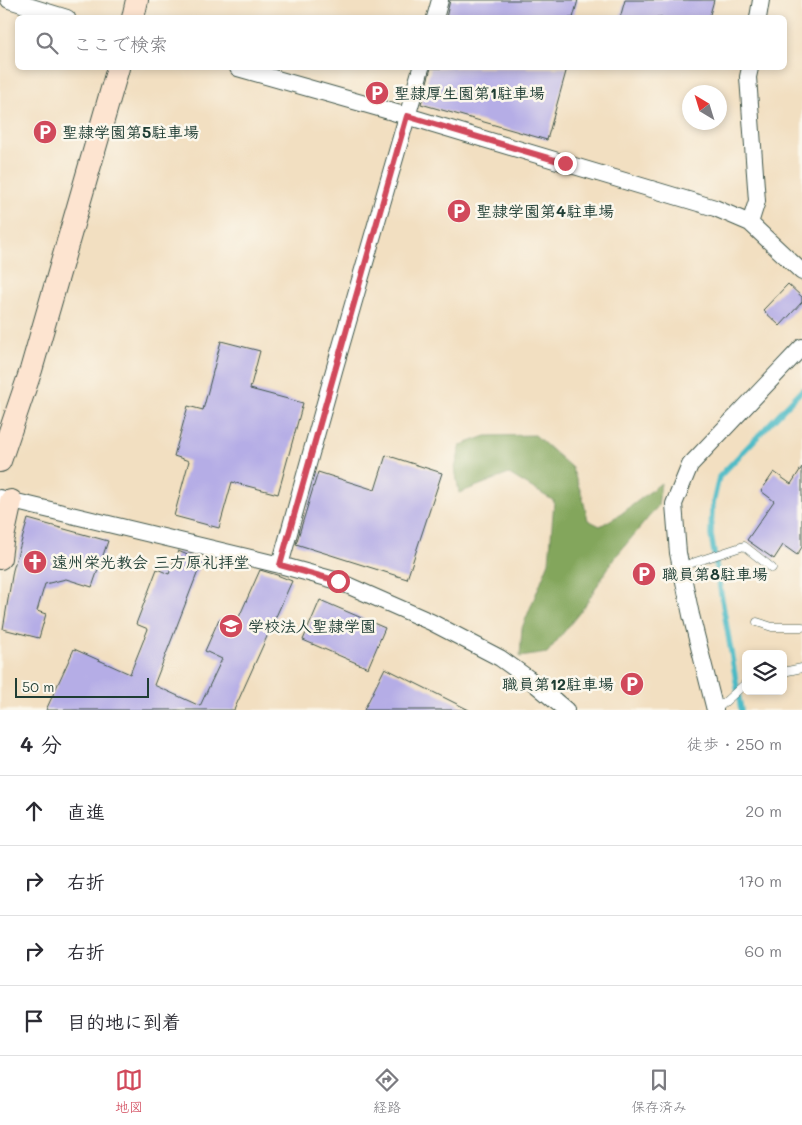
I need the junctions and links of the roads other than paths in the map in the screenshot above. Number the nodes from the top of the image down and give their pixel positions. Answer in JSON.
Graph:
{"nodes":[{"id":1,"x":9,"y":0,"type":"edge"},
{"id":2,"x":137,"y":0,"type":"edge"},
{"id":3,"x":440,"y":0,"type":"edge"},
{"id":4,"x":761,"y":0,"type":"edge"},
{"id":5,"x":57,"y":15,"type":"edge"},
{"id":6,"x":134,"y":15,"type":"edge"},
{"id":7,"x":436,"y":15,"type":"edge"},
{"id":8,"x":758,"y":15,"type":"edge"},
{"id":9,"x":117,"y":70,"type":"edge"},
{"id":10,"x":245,"y":70,"type":"edge"},
{"id":11,"x":420,"y":70,"type":"edge"},
{"id":12,"x":750,"y":70,"type":"edge"},
{"id":13,"x":407,"y":116,"type":"junction"},
{"id":14,"x":750,"y":223,"type":"junction"},
{"id":15,"x":802,"y":272,"type":"edge"},
{"id":16,"x":802,"y":347,"type":"edge"},
{"id":17,"x":0,"y":461,"type":"edge"},
{"id":18,"x":6,"y":500,"type":"edge"},
{"id":19,"x":0,"y":558,"type":"edge"},
{"id":20,"x":280,"y":565,"type":"junction"},
{"id":21,"x":680,"y":567,"type":"junction"},
{"id":22,"x":772,"y":568,"type":"dead end"},
{"id":23,"x":757,"y":622,"type":"dead end"},
{"id":24,"x":802,"y":627,"type":"edge"},
{"id":25,"x":802,"y":668,"type":"edge"},
{"id":26,"x":787,"y":671,"type":"edge"},
{"id":27,"x":742,"y":686,"type":"edge"},
{"id":28,"x":566,"y":710,"type":"edge"},
{"id":29,"x":715,"y":710,"type":"edge"}],
"edges":[{"from":1,"to":5,"type":"street"},
{"from":2,"to":6,"type":"street"},
{"from":3,"to":7,"type":"street"},
{"from":4,"to":8,"type":"street"},
{"from":9,"to":17,"type":"street"},
{"from":10,"to":13,"type":"street"},
{"from":11,"to":13,"type":"street"},
{"from":12,"to":14,"type":"street"},
{"from":13,"to":14,"type":"street"},
{"from":13,"to":20,"type":"street"},
{"from":14,"to":15,"type":"street"},
{"from":16,"to":21,"type":"street"},
{"from":18,"to":19,"type":"street"},
{"from":18,"to":20,"type":"street"},
{"from":20,"to":28,"type":"street"},
{"from":21,"to":22,"type":"lane"},
{"from":21,"to":29,"type":"street"},
{"from":23,"to":24,"type":"lane"},
{"from":25,"to":26,"type":"lane"},
{"from":27,"to":29,"type":"lane"}]}
